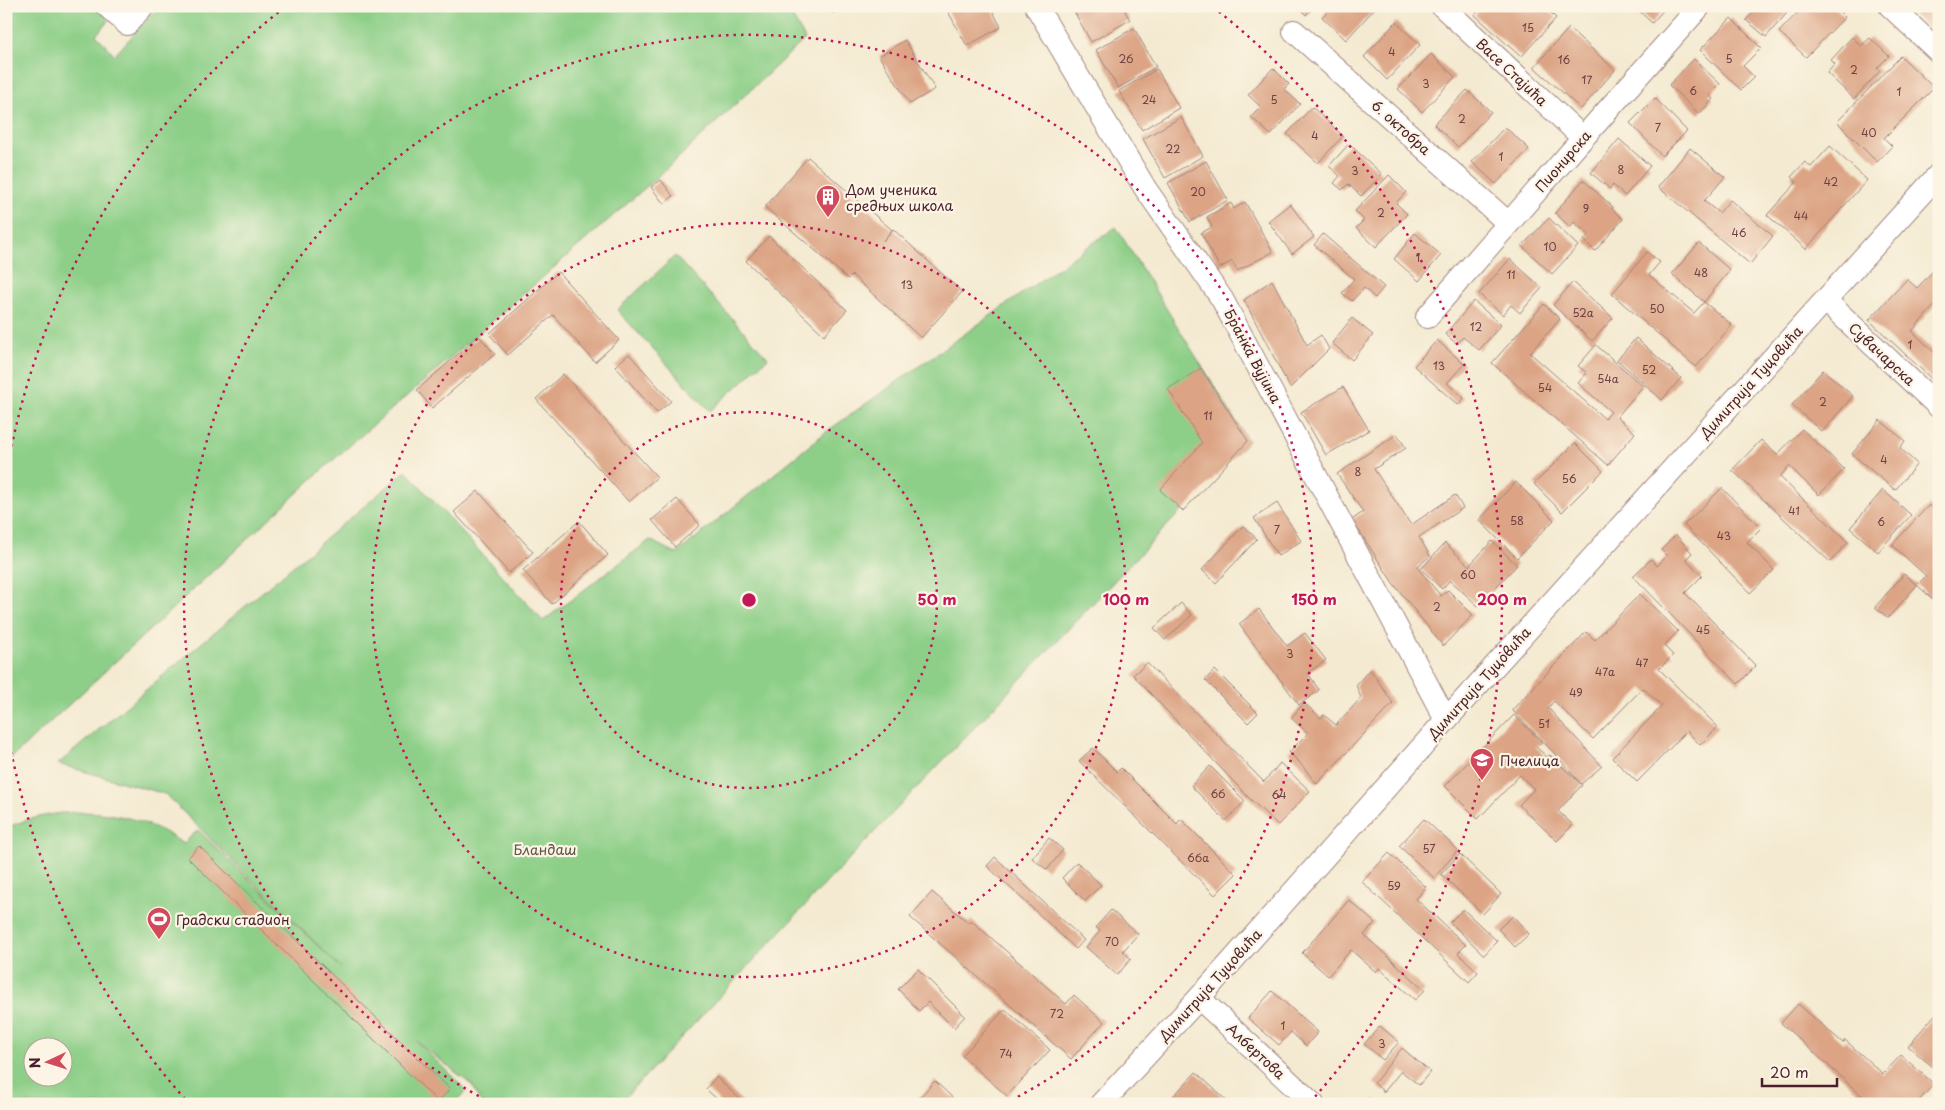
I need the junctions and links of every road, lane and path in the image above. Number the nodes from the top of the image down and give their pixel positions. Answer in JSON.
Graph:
{"nodes":[{"id":1,"x":107,"y":6,"type":"edge"},
{"id":2,"x":143,"y":6,"type":"edge"},
{"id":3,"x":1036,"y":6,"type":"edge"},
{"id":4,"x":1442,"y":6,"type":"edge"},
{"id":5,"x":1700,"y":6,"type":"edge"},
{"id":6,"x":1890,"y":6,"type":"edge"},
{"id":7,"x":1294,"y":31,"type":"dead end"},
{"id":8,"x":1939,"y":52,"type":"edge"},
{"id":9,"x":1583,"y":138,"type":"junction"},
{"id":10,"x":1939,"y":174,"type":"edge"},
{"id":11,"x":1508,"y":224,"type":"junction"},
{"id":12,"x":1825,"y":300,"type":"junction"},
{"id":13,"x":1428,"y":317,"type":"dead end"},
{"id":14,"x":1939,"y":407,"type":"edge"},
{"id":15,"x":1446,"y":720,"type":"junction"},
{"id":16,"x":1199,"y":998,"type":"junction"},
{"id":17,"x":1102,"y":1104,"type":"edge"},
{"id":18,"x":1313,"y":1104,"type":"edge"}],
"edges":[{"from":1,"to":2,"type":"street"},
{"from":3,"to":15,"type":"street","name":"Бранка Вујина"},
{"from":4,"to":9,"type":"street","name":"Васе Стајића"},
{"from":5,"to":9,"type":"street","name":"Пионирска"},
{"from":6,"to":8,"type":"street"},
{"from":7,"to":11,"type":"street","name":"6. октобра"},
{"from":9,"to":11,"type":"street","name":"Пионирска"},
{"from":10,"to":12,"type":"street","name":"Димитрија Туцовића"},
{"from":11,"to":13,"type":"street","name":"Пионирска"},
{"from":12,"to":14,"type":"street","name":"Сувачарска"},
{"from":12,"to":15,"type":"street","name":"Димитрија Туцовића"},
{"from":15,"to":16,"type":"street","name":"Димитрија Туцовића"},
{"from":16,"to":17,"type":"street","name":"Димитрија Туцовића"},
{"from":16,"to":18,"type":"street","name":"Албертова"}]}
